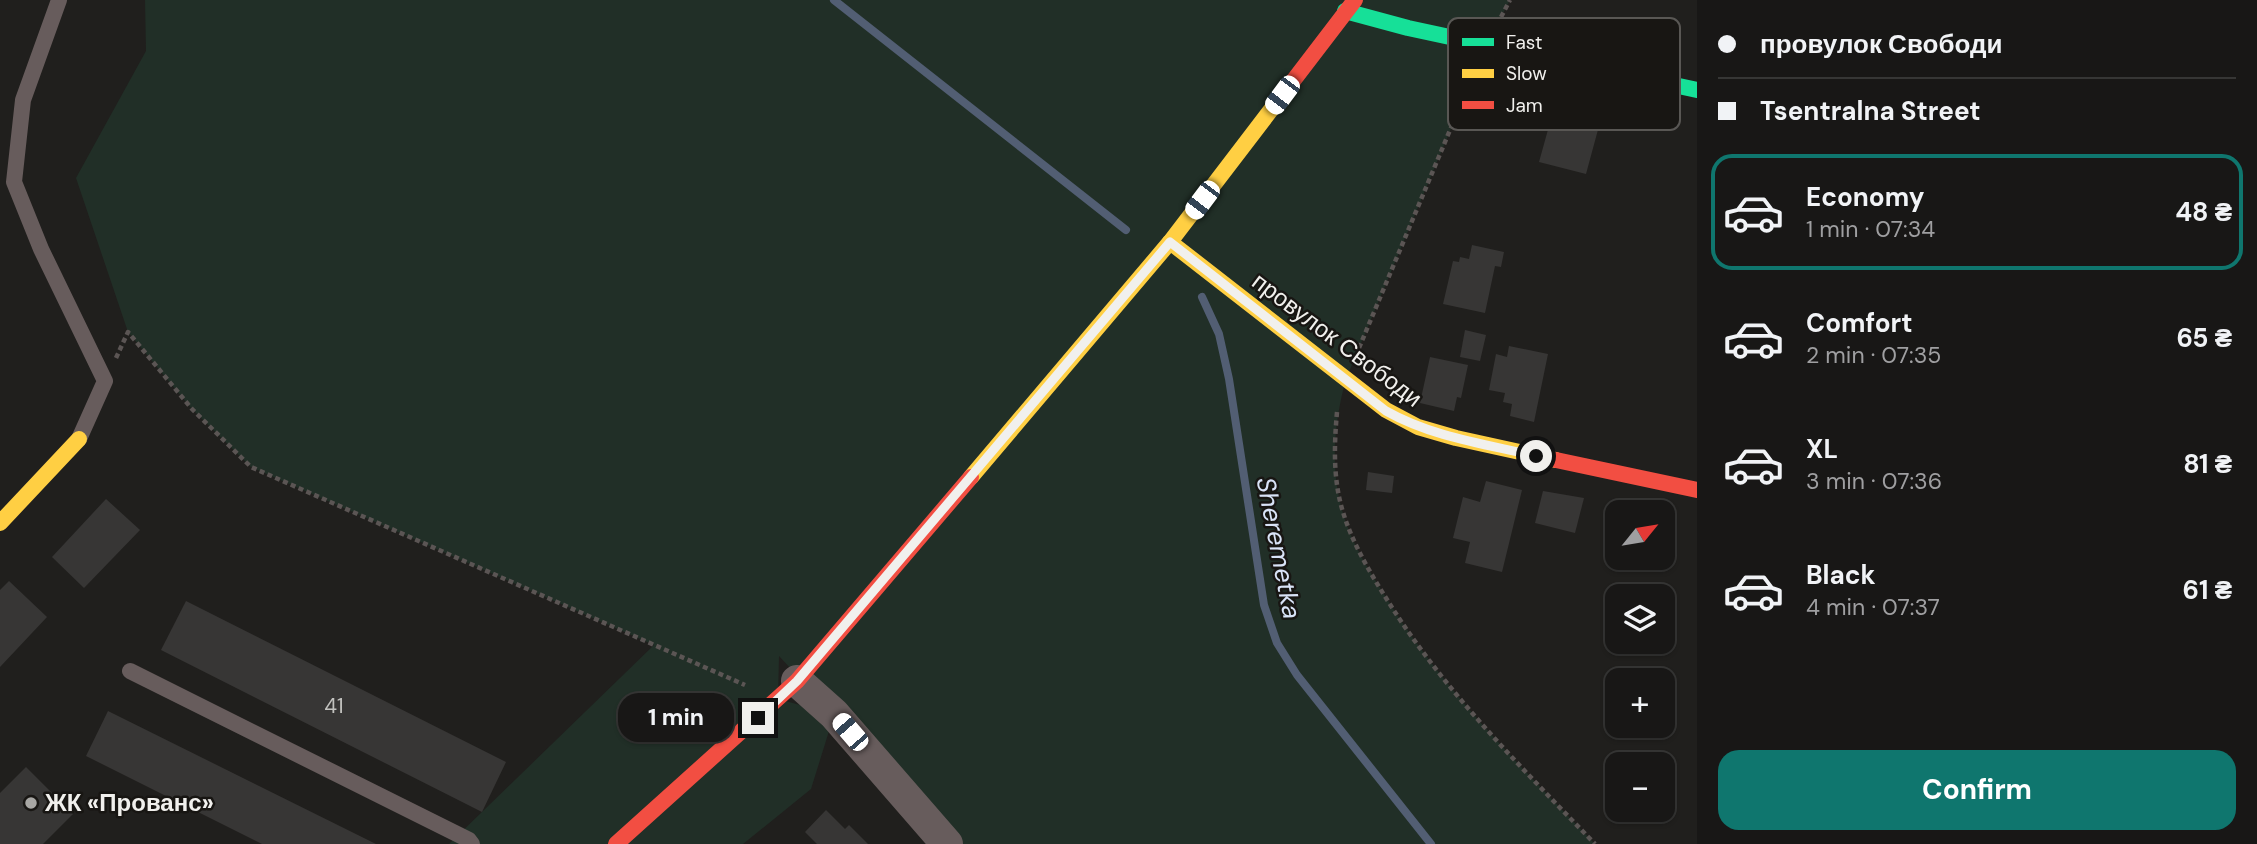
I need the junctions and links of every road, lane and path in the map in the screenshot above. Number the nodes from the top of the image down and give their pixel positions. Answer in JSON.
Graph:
{"nodes":[{"id":1,"x":59,"y":0,"type":"edge"},
{"id":2,"x":1350,"y":6,"type":"edge"},
{"id":3,"x":1448,"y":37,"type":"edge"},
{"id":4,"x":1170,"y":242,"type":"junction"},
{"id":5,"x":105,"y":381,"type":"junction"},
{"id":6,"x":79,"y":439,"type":"joint"},
{"id":7,"x":1697,"y":490,"type":"edge"},
{"id":8,"x":0,"y":523,"type":"edge"},
{"id":9,"x":130,"y":671,"type":"dead end"},
{"id":10,"x":788,"y":690,"type":"junction"},
{"id":11,"x":472,"y":844,"type":"edge"},
{"id":12,"x":616,"y":844,"type":"edge"},
{"id":13,"x":947,"y":844,"type":"edge"}],
"edges":[{"from":1,"to":5,"type":"lane"},
{"from":2,"to":3,"type":"street"},
{"from":2,"to":4,"type":"street"},
{"from":4,"to":7,"type":"street","name":"провулок Свободи"},
{"from":4,"to":10,"type":"street"},
{"from":5,"to":6,"type":"lane"},
{"from":5,"to":10,"type":"path"},
{"from":6,"to":8,"type":"street"},
{"from":9,"to":11,"type":"lane"},
{"from":10,"to":12,"type":"street"},
{"from":10,"to":13,"type":"street"}]}
